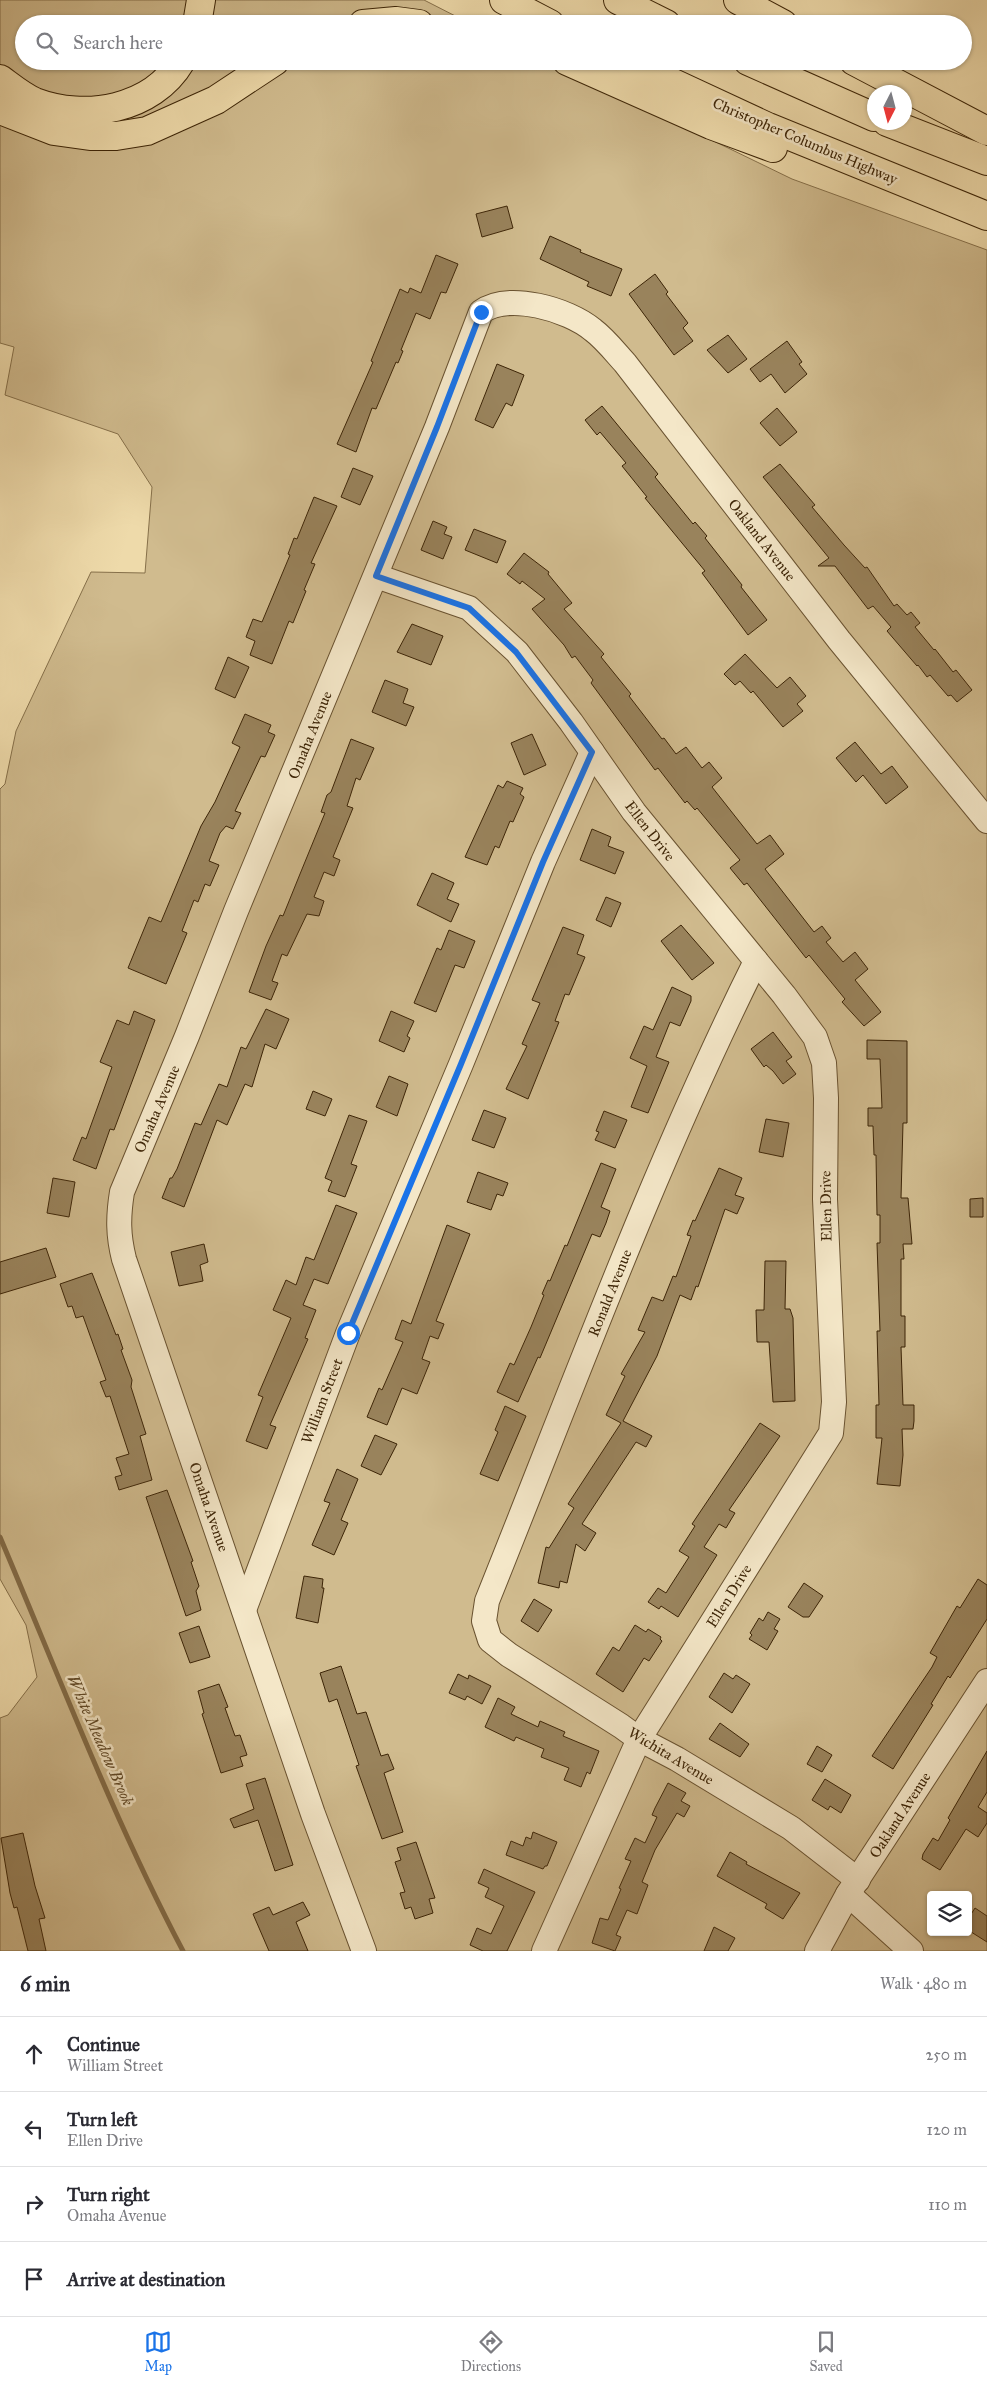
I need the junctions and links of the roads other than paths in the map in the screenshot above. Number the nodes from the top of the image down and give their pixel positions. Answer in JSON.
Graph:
{"nodes":[{"id":1,"x":201,"y":0,"type":"edge"},
{"id":2,"x":504,"y":0,"type":"edge"},
{"id":3,"x":618,"y":0,"type":"edge"},
{"id":4,"x":738,"y":0,"type":"edge"},
{"id":5,"x":198,"y":15,"type":"edge"},
{"id":6,"x":533,"y":15,"type":"edge"},
{"id":7,"x":648,"y":15,"type":"edge"},
{"id":8,"x":766,"y":15,"type":"edge"},
{"id":9,"x":176,"y":70,"type":"edge"},
{"id":10,"x":261,"y":70,"type":"edge"},
{"id":11,"x":587,"y":70,"type":"edge"},
{"id":12,"x":646,"y":70,"type":"edge"},
{"id":13,"x":768,"y":70,"type":"edge"},
{"id":14,"x":871,"y":70,"type":"edge"},
{"id":15,"x":0,"y":79,"type":"edge"},
{"id":16,"x":0,"y":110,"type":"edge"},
{"id":17,"x":867,"y":114,"type":"edge"},
{"id":18,"x":907,"y":130,"type":"edge"},
{"id":19,"x":987,"y":131,"type":"edge"},
{"id":20,"x":987,"y":162,"type":"edge"},
{"id":21,"x":927,"y":193,"type":"junction"},
{"id":22,"x":987,"y":216,"type":"edge"},
{"id":23,"x":508,"y":302,"type":"joint"},
{"id":24,"x":376,"y":576,"type":"junction"},
{"id":25,"x":592,"y":752,"type":"junction"},
{"id":26,"x":987,"y":821,"type":"edge"},
{"id":27,"x":756,"y":961,"type":"junction"},
{"id":28,"x":244,"y":1610,"type":"junction"},
{"id":29,"x":487,"y":1632,"type":"joint"},
{"id":30,"x":987,"y":1681,"type":"edge"},
{"id":31,"x":639,"y":1739,"type":"junction"},
{"id":32,"x":853,"y":1887,"type":"junction"},
{"id":33,"x":364,"y":1951,"type":"edge"},
{"id":34,"x":544,"y":1951,"type":"edge"},
{"id":35,"x":816,"y":1951,"type":"edge"},
{"id":36,"x":911,"y":1951,"type":"edge"}],
"edges":[{"from":1,"to":5,"type":"highway"},
{"from":2,"to":6,"type":"highway"},
{"from":3,"to":7,"type":"highway"},
{"from":4,"to":8,"type":"highway"},
{"from":9,"to":15,"type":"highway"},
{"from":10,"to":16,"type":"highway"},
{"from":11,"to":21,"type":"highway"},
{"from":12,"to":21,"type":"highway","name":"Christopher Columbus Highway"},
{"from":13,"to":17,"type":"highway"},
{"from":14,"to":19,"type":"highway"},
{"from":18,"to":20,"type":"highway"},
{"from":21,"to":22,"type":"highway","name":"Christopher Columbus Highway"},
{"from":23,"to":24,"type":"street","name":"Omaha Avenue"},
{"from":23,"to":26,"type":"street","name":"Oakland Avenue"},
{"from":24,"to":25,"type":"street","name":"Ellen Drive"},
{"from":24,"to":28,"type":"street","name":"Omaha Avenue"},
{"from":25,"to":27,"type":"street","name":"Ellen Drive"},
{"from":25,"to":28,"type":"street","name":"William Street"},
{"from":27,"to":29,"type":"street","name":"Ronald Avenue"},
{"from":27,"to":31,"type":"street","name":"Ellen Drive"},
{"from":28,"to":33,"type":"street","name":"Omaha Avenue"},
{"from":29,"to":31,"type":"street","name":"Wichita Avenue"},
{"from":30,"to":32,"type":"street","name":"Oakland Avenue"},
{"from":31,"to":32,"type":"street","name":"Wichita Avenue"},
{"from":31,"to":34,"type":"street","name":"Ellen Drive"},
{"from":32,"to":35,"type":"street","name":"Oakland Avenue"},
{"from":32,"to":36,"type":"street","name":"Wichita Avenue"}]}
